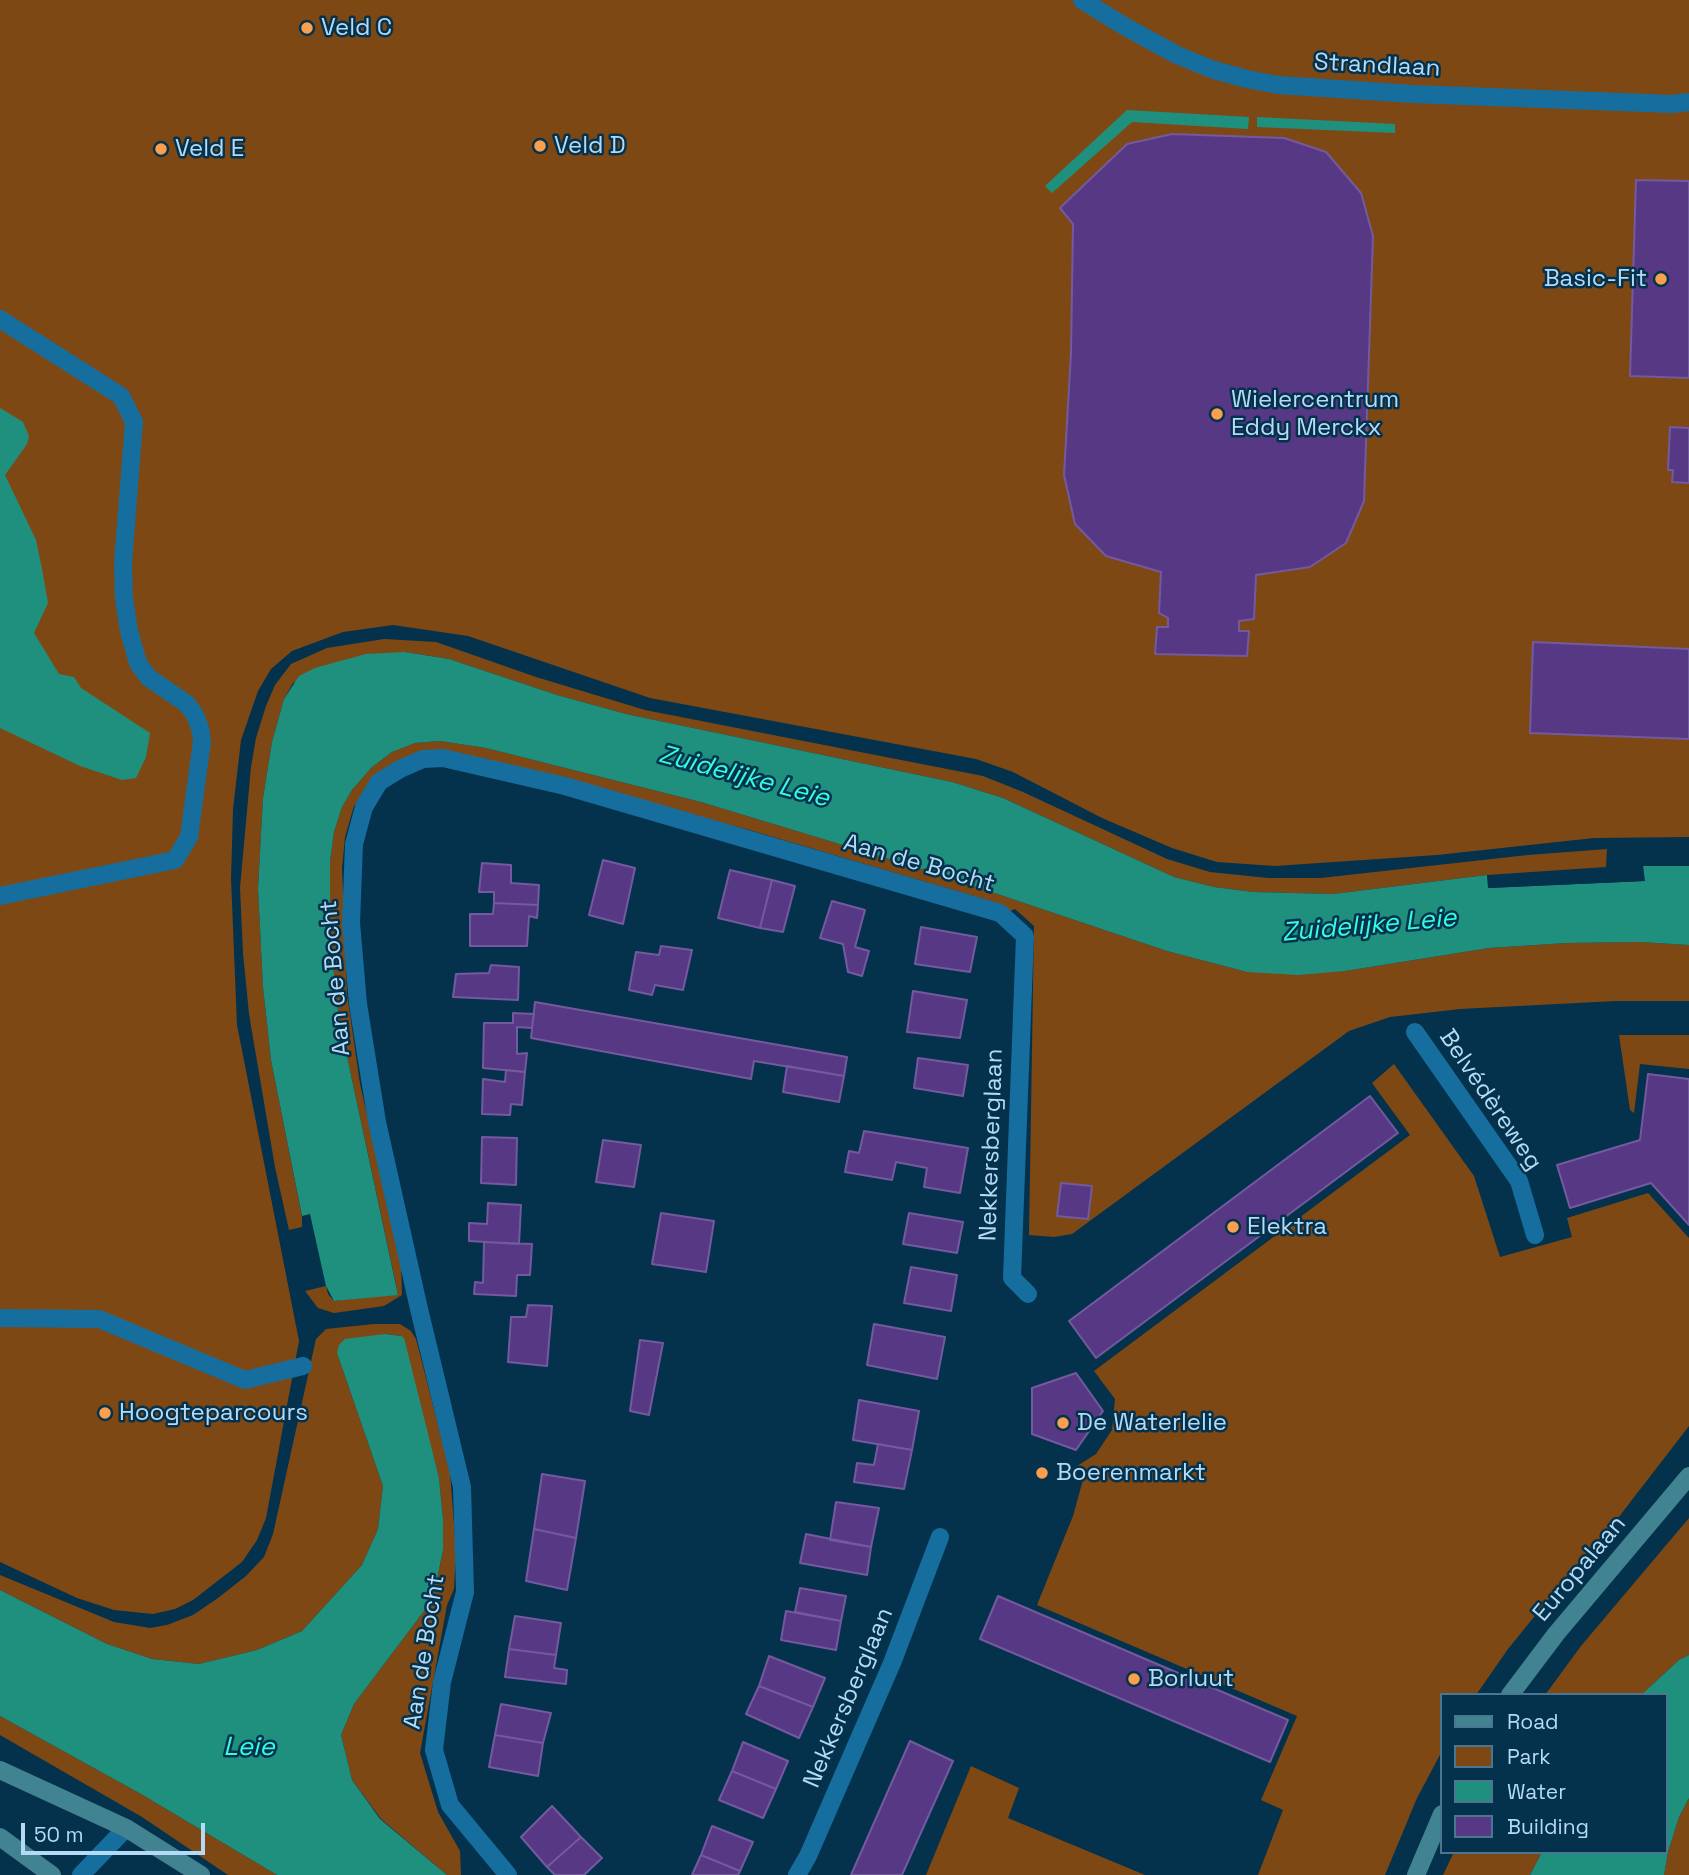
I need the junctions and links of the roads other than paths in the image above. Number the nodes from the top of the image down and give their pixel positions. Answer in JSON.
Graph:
{"nodes":[{"id":1,"x":1082,"y":0,"type":"edge"},
{"id":2,"x":1689,"y":102,"type":"edge"},
{"id":3,"x":0,"y":319,"type":"edge"},
{"id":4,"x":0,"y":896,"type":"edge"},
{"id":5,"x":1022,"y":991,"type":"joint"},
{"id":6,"x":1415,"y":1032,"type":"dead end"},
{"id":7,"x":1535,"y":1236,"type":"dead end"},
{"id":8,"x":1028,"y":1294,"type":"dead end"},
{"id":9,"x":0,"y":1318,"type":"edge"},
{"id":10,"x":303,"y":1366,"type":"dead end"},
{"id":11,"x":1689,"y":1476,"type":"edge"},
{"id":12,"x":940,"y":1536,"type":"dead end"},
{"id":13,"x":1512,"y":1693,"type":"edge"},
{"id":14,"x":0,"y":1770,"type":"edge"},
{"id":15,"x":1440,"y":1819,"type":"edge"},
{"id":16,"x":126,"y":1828,"type":"junction"},
{"id":17,"x":0,"y":1837,"type":"edge"},
{"id":18,"x":52,"y":1875,"type":"edge"},
{"id":19,"x":81,"y":1875,"type":"edge"},
{"id":20,"x":201,"y":1875,"type":"edge"},
{"id":21,"x":508,"y":1875,"type":"edge"},
{"id":22,"x":797,"y":1875,"type":"edge"},
{"id":23,"x":1416,"y":1875,"type":"edge"}],
"edges":[{"from":1,"to":2,"type":"street","name":"Strandlaan"},
{"from":3,"to":4,"type":"street"},
{"from":5,"to":8,"type":"street","name":"Nekkersberglaan"},
{"from":5,"to":21,"type":"street","name":"Aan de Bocht"},
{"from":6,"to":7,"type":"street","name":"Belvédèreweg"},
{"from":9,"to":10,"type":"street"},
{"from":11,"to":13,"type":"street","name":"Europalaan"},
{"from":12,"to":22,"type":"street","name":"Nekkersberglaan"},
{"from":14,"to":16,"type":"street"},
{"from":15,"to":23,"type":"street"},
{"from":16,"to":19,"type":"street"},
{"from":16,"to":20,"type":"street"},
{"from":17,"to":18,"type":"street"}]}
